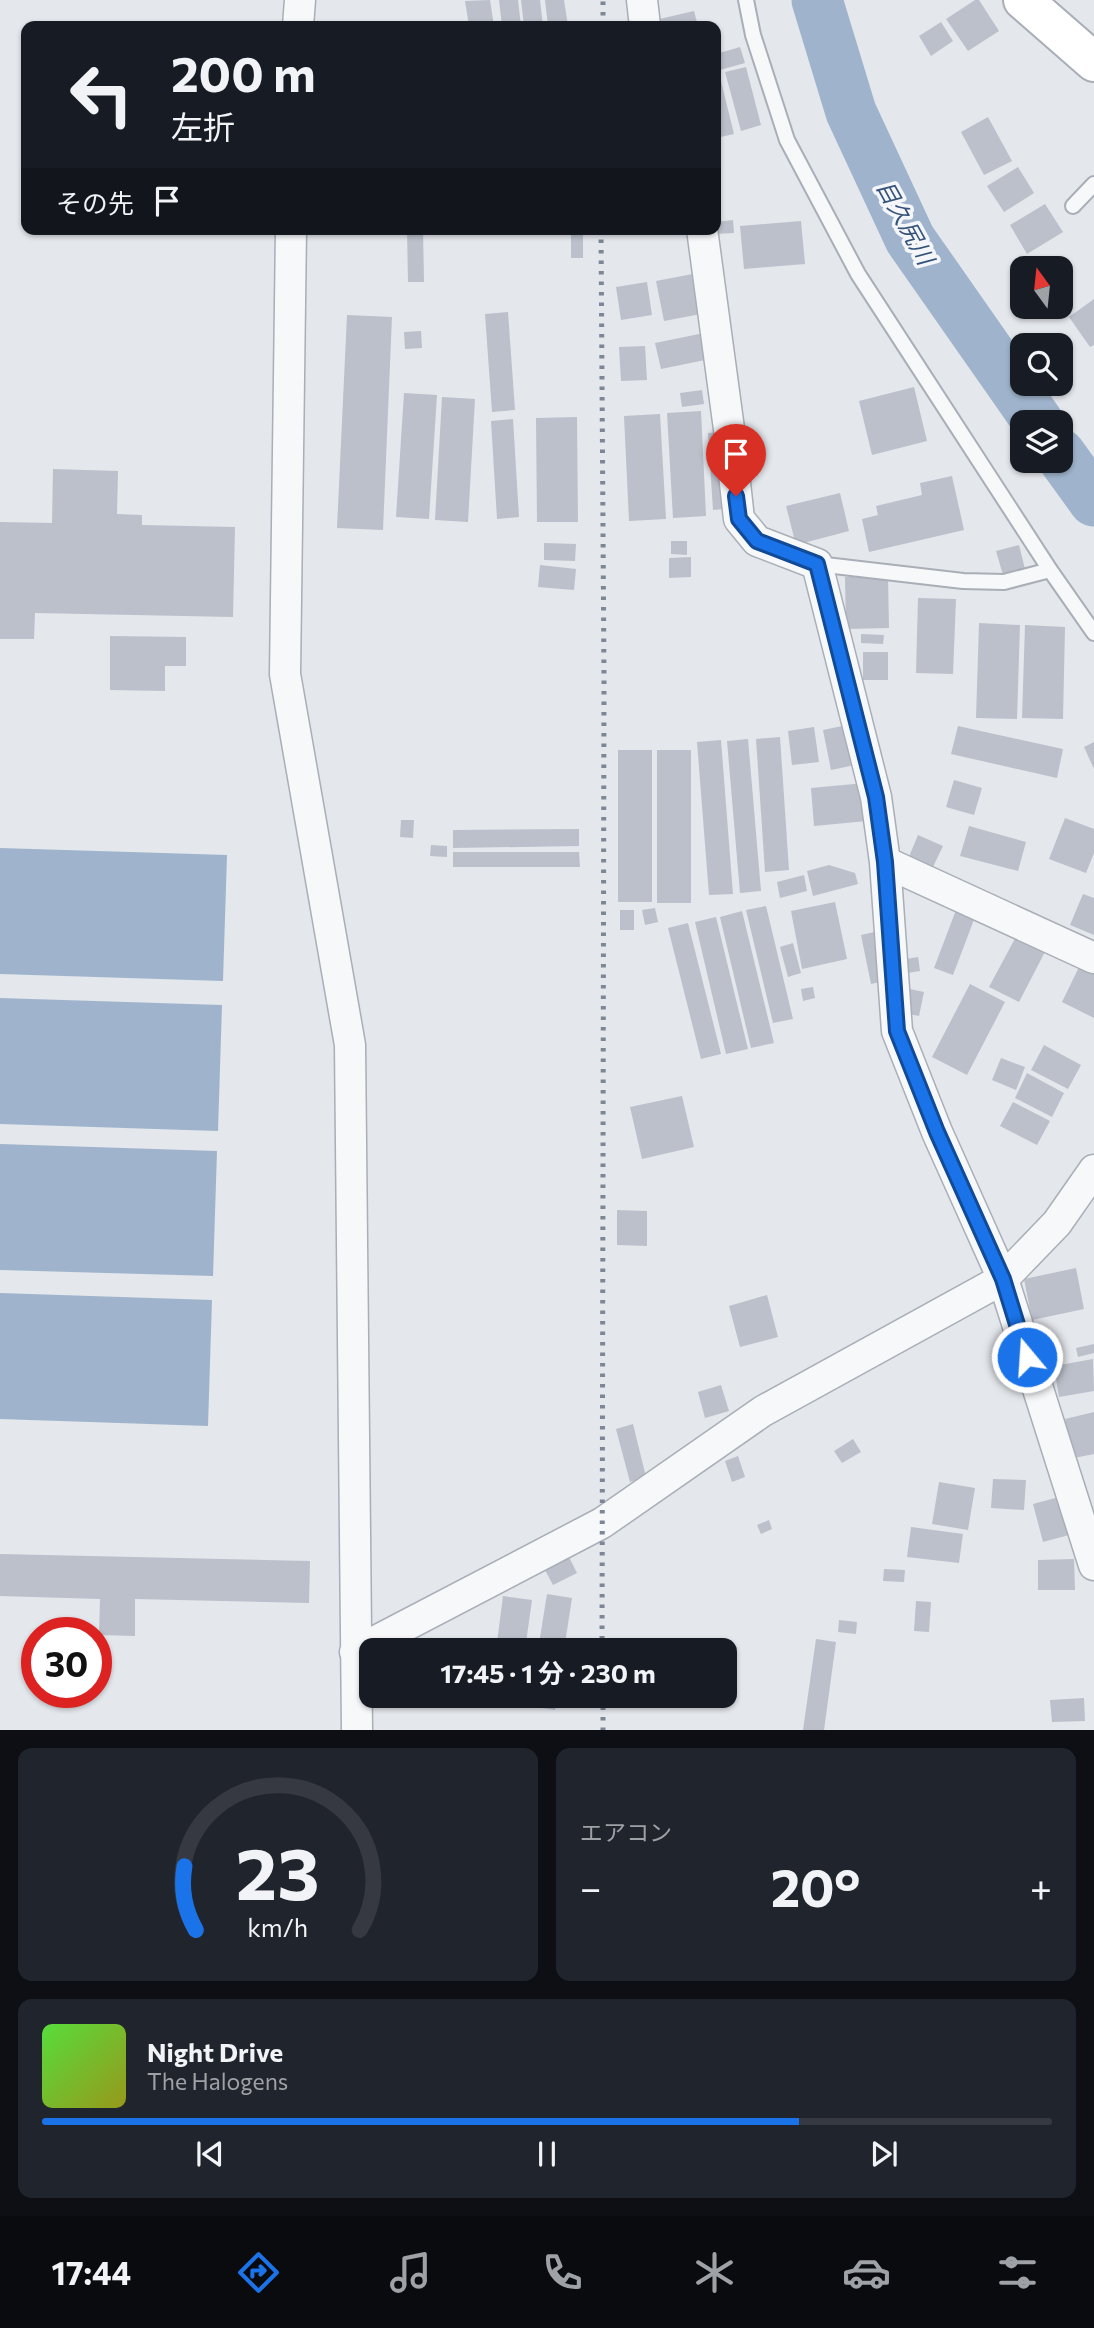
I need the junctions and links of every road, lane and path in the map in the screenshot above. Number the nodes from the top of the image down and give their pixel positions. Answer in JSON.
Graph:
{"nodes":[{"id":1,"x":300,"y":0,"type":"edge"},
{"id":2,"x":642,"y":0,"type":"edge"},
{"id":3,"x":746,"y":0,"type":"edge"},
{"id":4,"x":1023,"y":0,"type":"edge"},
{"id":5,"x":298,"y":21,"type":"edge"},
{"id":6,"x":644,"y":21,"type":"edge"},
{"id":7,"x":1094,"y":62,"type":"edge"},
{"id":8,"x":1094,"y":184,"type":"edge"},
{"id":9,"x":1073,"y":206,"type":"dead end"},
{"id":10,"x":291,"y":235,"type":"edge"},
{"id":11,"x":703,"y":235,"type":"edge"},
{"id":12,"x":817,"y":564,"type":"junction"},
{"id":13,"x":1050,"y":570,"type":"junction"},
{"id":14,"x":1094,"y":633,"type":"edge"},
{"id":15,"x":885,"y":862,"type":"junction"},
{"id":16,"x":1094,"y":958,"type":"edge"},
{"id":17,"x":1094,"y":1170,"type":"edge"},
{"id":18,"x":1003,"y":1279,"type":"junction"},
{"id":19,"x":1094,"y":1565,"type":"edge"},
{"id":20,"x":355,"y":1651,"type":"junction"},
{"id":21,"x":357,"y":1730,"type":"edge"}],
"edges":[{"from":1,"to":5,"type":"street"},
{"from":2,"to":6,"type":"street"},
{"from":3,"to":13,"type":"lane"},
{"from":4,"to":7,"type":"street"},
{"from":8,"to":9,"type":"lane"},
{"from":10,"to":20,"type":"street"},
{"from":11,"to":12,"type":"street"},
{"from":12,"to":13,"type":"lane"},
{"from":12,"to":15,"type":"street"},
{"from":13,"to":14,"type":"lane"},
{"from":15,"to":16,"type":"street"},
{"from":15,"to":18,"type":"street"},
{"from":17,"to":18,"type":"street"},
{"from":18,"to":19,"type":"street"},
{"from":18,"to":20,"type":"street"},
{"from":20,"to":21,"type":"street"}]}
